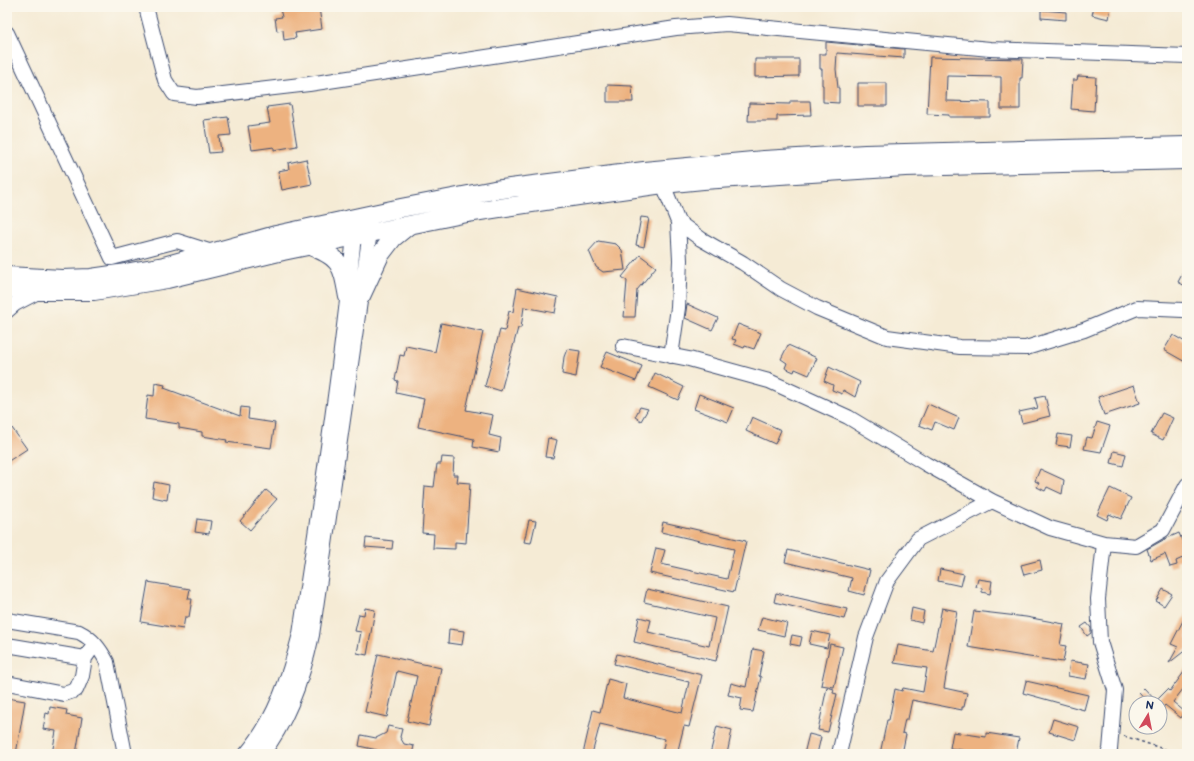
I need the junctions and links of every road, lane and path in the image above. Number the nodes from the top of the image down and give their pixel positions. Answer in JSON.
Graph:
{"nodes":[{"id":1,"x":146,"y":7,"type":"edge"},
{"id":2,"x":7,"y":33,"type":"edge"},
{"id":3,"x":1187,"y":56,"type":"edge"},
{"id":4,"x":1187,"y":146,"type":"edge"},
{"id":5,"x":1187,"y":160,"type":"edge"},
{"id":6,"x":663,"y":184,"type":"junction"},
{"id":7,"x":678,"y":222,"type":"junction"},
{"id":8,"x":410,"y":224,"type":"junction"},
{"id":9,"x":362,"y":225,"type":"junction"},
{"id":10,"x":308,"y":245,"type":"junction"},
{"id":11,"x":215,"y":253,"type":"junction"},
{"id":12,"x":7,"y":276,"type":"edge"},
{"id":13,"x":7,"y":288,"type":"edge"},
{"id":14,"x":40,"y":291,"type":"junction"},
{"id":15,"x":355,"y":297,"type":"junction"},
{"id":16,"x":7,"y":311,"type":"edge"},
{"id":17,"x":1187,"y":311,"type":"edge"},
{"id":18,"x":623,"y":346,"type":"dead end"},
{"id":19,"x":671,"y":356,"type":"junction"},
{"id":20,"x":1187,"y":485,"type":"edge"},
{"id":21,"x":992,"y":501,"type":"junction"},
{"id":22,"x":1104,"y":543,"type":"junction"},
{"id":23,"x":7,"y":620,"type":"edge"},
{"id":24,"x":95,"y":644,"type":"junction"},
{"id":25,"x":7,"y":645,"type":"edge"},
{"id":26,"x":85,"y":658,"type":"junction"},
{"id":27,"x":7,"y":683,"type":"edge"},
{"id":28,"x":1112,"y":732,"type":"junction"},
{"id":29,"x":125,"y":754,"type":"edge"},
{"id":30,"x":246,"y":754,"type":"edge"},
{"id":31,"x":262,"y":754,"type":"edge"},
{"id":32,"x":839,"y":754,"type":"edge"},
{"id":33,"x":1108,"y":754,"type":"edge"},
{"id":34,"x":1179,"y":754,"type":"edge"}],
"edges":[{"from":1,"to":3,"type":"street"},
{"from":2,"to":11,"type":"street"},
{"from":4,"to":9,"type":"main road"},
{"from":5,"to":6,"type":"main road"},
{"from":6,"to":7,"type":"street"},
{"from":6,"to":8,"type":"main road"},
{"from":7,"to":17,"type":"street"},
{"from":7,"to":19,"type":"street"},
{"from":8,"to":9,"type":"main road"},
{"from":8,"to":15,"type":"main road"},
{"from":9,"to":10,"type":"main road"},
{"from":9,"to":11,"type":"main road"},
{"from":9,"to":15,"type":"street"},
{"from":10,"to":14,"type":"main road"},
{"from":10,"to":15,"type":"main road"},
{"from":11,"to":12,"type":"main road"},
{"from":13,"to":14,"type":"main road"},
{"from":14,"to":16,"type":"street"},
{"from":15,"to":30,"type":"street"},
{"from":15,"to":31,"type":"street"},
{"from":18,"to":19,"type":"street"},
{"from":19,"to":21,"type":"street"},
{"from":20,"to":22,"type":"street"},
{"from":21,"to":22,"type":"street"},
{"from":21,"to":32,"type":"street"},
{"from":22,"to":28,"type":"street"},
{"from":23,"to":24,"type":"street"},
{"from":24,"to":26,"type":"street"},
{"from":24,"to":29,"type":"street"},
{"from":25,"to":26,"type":"street"},
{"from":26,"to":27,"type":"street"},
{"from":28,"to":33,"type":"street"},
{"from":28,"to":34,"type":"path"}]}
